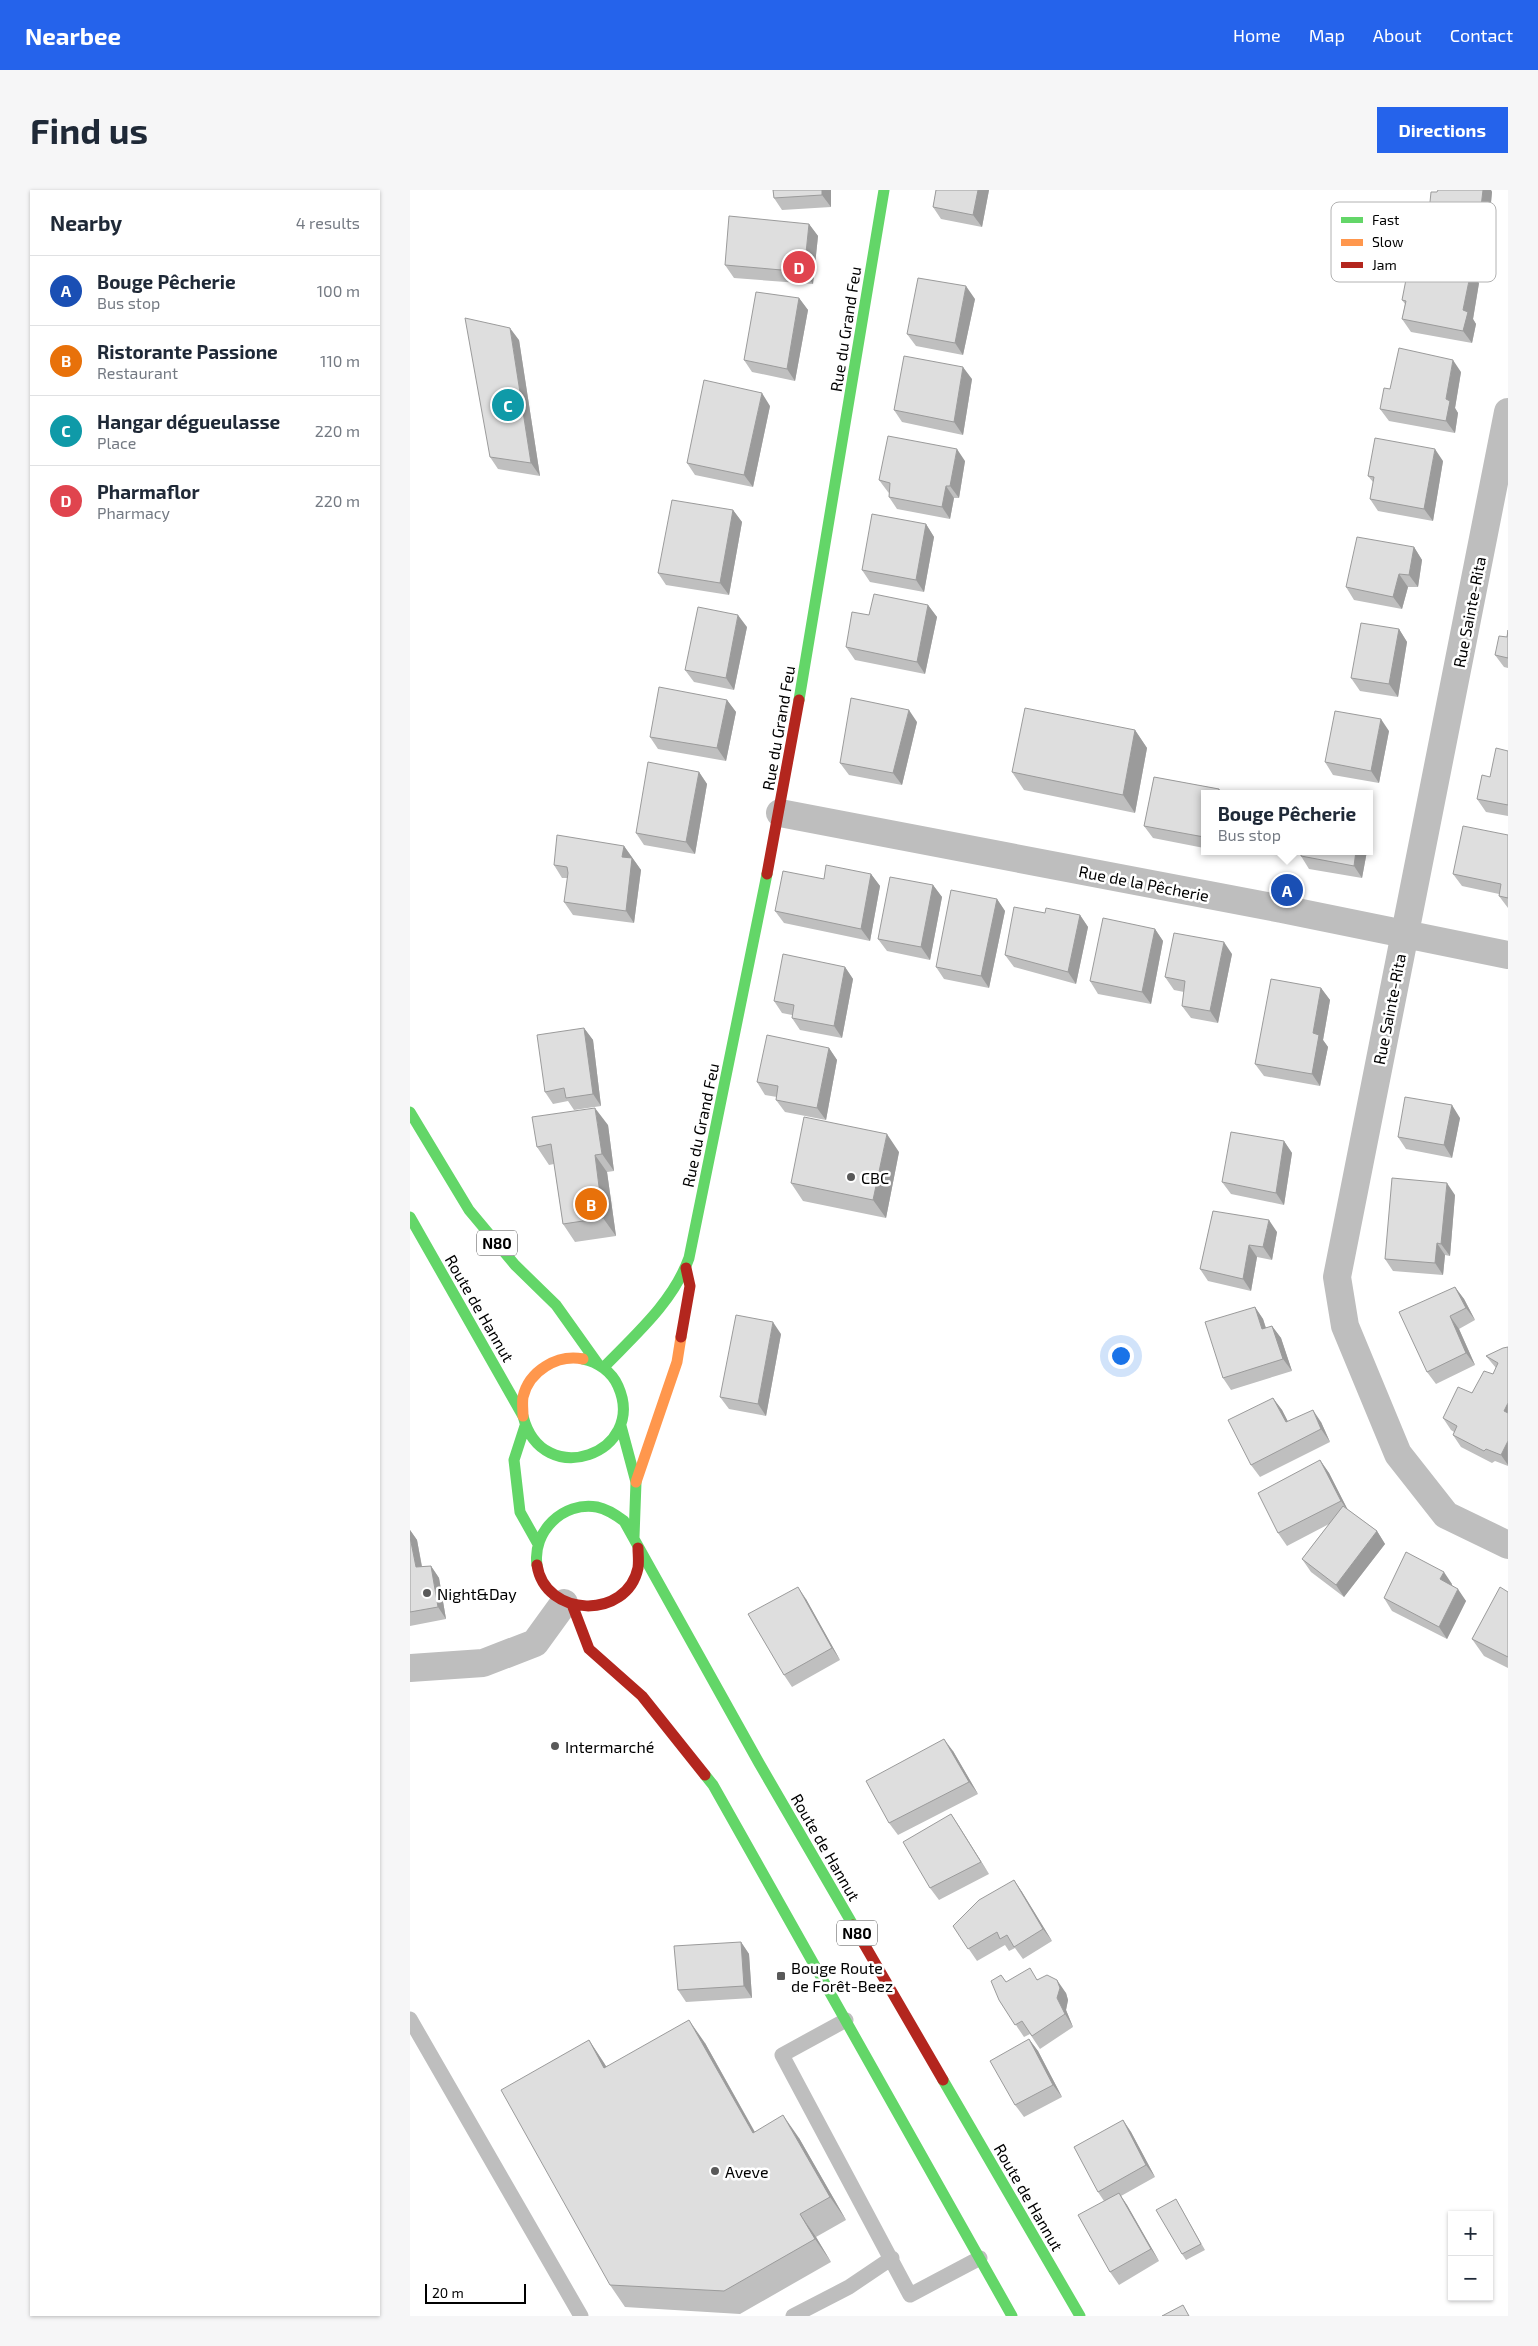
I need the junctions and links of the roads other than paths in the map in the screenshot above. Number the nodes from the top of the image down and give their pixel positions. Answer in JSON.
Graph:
{"nodes":[{"id":1,"x":884,"y":190,"type":"edge"},
{"id":2,"x":1508,"y":412,"type":"edge"},
{"id":3,"x":780,"y":813,"type":"junction"},
{"id":4,"x":1404,"y":933,"type":"junction"},
{"id":5,"x":1508,"y":955,"type":"edge"},
{"id":6,"x":410,"y":1112,"type":"edge"},
{"id":7,"x":410,"y":1217,"type":"edge"},
{"id":8,"x":686,"y":1268,"type":"junction"},
{"id":9,"x":601,"y":1366,"type":"junction"},
{"id":10,"x":667,"y":1390,"type":"junction"},
{"id":11,"x":652,"y":1399,"type":"dead end"},
{"id":12,"x":638,"y":1408,"type":"dead end"},
{"id":13,"x":524,"y":1421,"type":"junction"},
{"id":14,"x":622,"y":1422,"type":"junction"},
{"id":15,"x":636,"y":1482,"type":"junction"},
{"id":16,"x":636,"y":1542,"type":"junction"},
{"id":17,"x":538,"y":1544,"type":"junction"},
{"id":18,"x":1508,"y":1545,"type":"edge"},
{"id":19,"x":568,"y":1605,"type":"junction"},
{"id":20,"x":410,"y":1668,"type":"edge"},
{"id":21,"x":410,"y":2020,"type":"edge"},
{"id":22,"x":846,"y":2020,"type":"junction"},
{"id":23,"x":892,"y":2258,"type":"junction"},
{"id":24,"x":980,"y":2258,"type":"junction"},
{"id":25,"x":581,"y":2316,"type":"edge"},
{"id":26,"x":793,"y":2316,"type":"edge"},
{"id":27,"x":1012,"y":2316,"type":"edge"},
{"id":28,"x":1080,"y":2316,"type":"edge"}],
"edges":[{"from":1,"to":3,"type":"main road","name":"Rue du Grand Feu"},
{"from":2,"to":4,"type":"street","name":"Rue Sainte-Rita"},
{"from":3,"to":4,"type":"street","name":"Rue de la Pêcherie"},
{"from":3,"to":8,"type":"main road","name":"Rue du Grand Feu"},
{"from":4,"to":5,"type":"street","name":"Rue de la Pêcherie"},
{"from":4,"to":18,"type":"street","name":"Rue Sainte-Rita"},
{"from":6,"to":9,"type":"main road","number":"N80"},
{"from":7,"to":13,"type":"main road","name":"Route de Hannut"},
{"from":8,"to":9,"type":"main road","name":"Rue du Grand Feu"},
{"from":8,"to":10,"type":"main road","name":"Rue du Grand Feu"},
{"from":9,"to":13,"type":"main road"},
{"from":9,"to":14,"type":"main road","number":"N80"},
{"from":10,"to":11,"type":"main road"},
{"from":10,"to":15,"type":"main road","name":"Rue du Grand Feu"},
{"from":12,"to":14,"type":"main road"},
{"from":13,"to":14,"type":"main road","name":"Route de Hannut"},
{"from":13,"to":17,"type":"main road"},
{"from":14,"to":15,"type":"main road","number":"N80"},
{"from":15,"to":16,"type":"main road","number":"N80"},
{"from":16,"to":17,"type":"main road","name":"Route de Hannut","number":"N80"},
{"from":16,"to":19,"type":"main road","number":"N80"},
{"from":16,"to":28,"type":"main road","name":"Route de Hannut","number":"N80"},
{"from":17,"to":19,"type":"main road","name":"Route de Hannut","number":"N80"},
{"from":19,"to":20,"type":"street"},
{"from":19,"to":22,"type":"main road","name":"Route de Hannut","number":"N80"},
{"from":21,"to":25,"type":"lane"},
{"from":22,"to":23,"type":"lane"},
{"from":22,"to":24,"type":"main road","name":"Route de Hannut","number":"N80"},
{"from":23,"to":24,"type":"lane"},
{"from":23,"to":26,"type":"lane"},
{"from":24,"to":27,"type":"main road","name":"Route de Hannut","number":"N80"}]}
